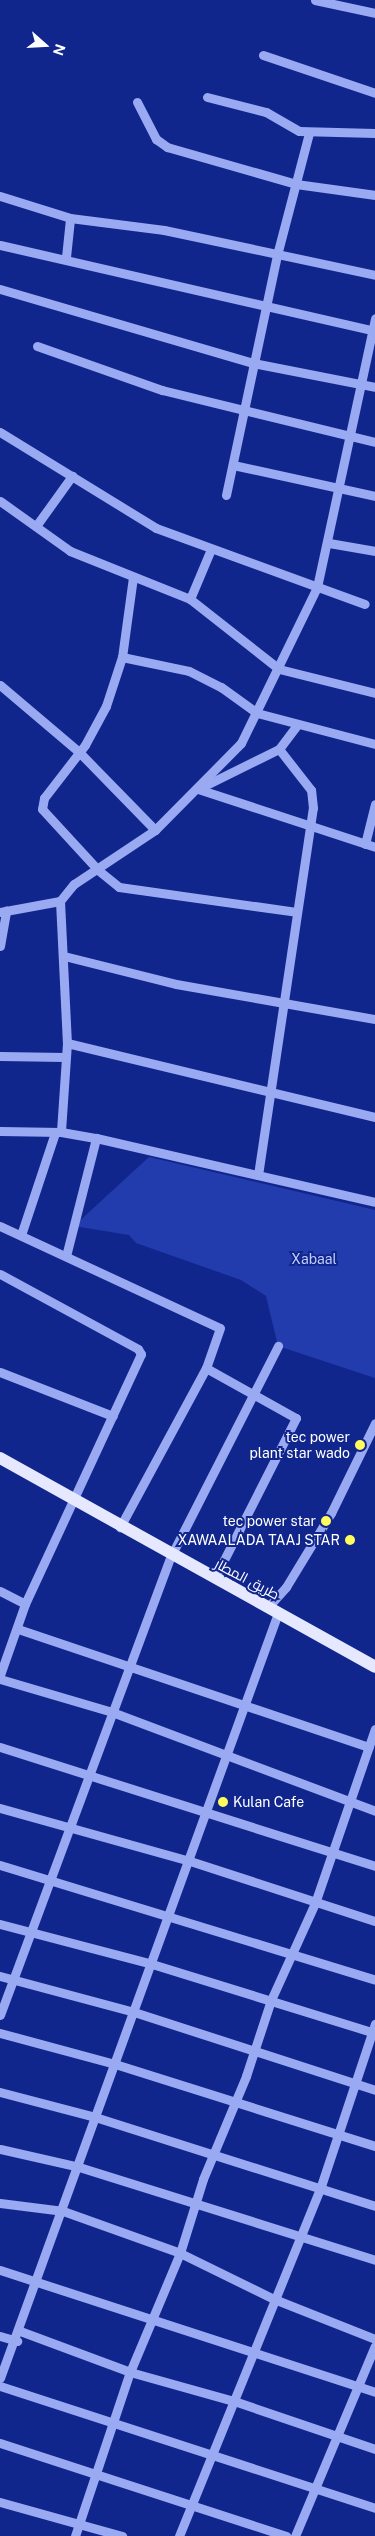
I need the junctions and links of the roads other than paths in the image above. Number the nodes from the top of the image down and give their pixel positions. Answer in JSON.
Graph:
{"nodes":[{"id":1,"x":315,"y":0,"type":"edge"},
{"id":2,"x":375,"y":13,"type":"edge"},
{"id":3,"x":263,"y":55,"type":"dead end"},
{"id":4,"x":375,"y":93,"type":"edge"},
{"id":5,"x":207,"y":97,"type":"dead end"},
{"id":6,"x":137,"y":102,"type":"dead end"},
{"id":7,"x":309,"y":132,"type":"junction"},
{"id":8,"x":375,"y":133,"type":"edge"},
{"id":9,"x":296,"y":184,"type":"junction"},
{"id":10,"x":375,"y":195,"type":"edge"},
{"id":11,"x":0,"y":196,"type":"edge"},
{"id":12,"x":70,"y":218,"type":"junction"},
{"id":13,"x":0,"y":245,"type":"edge"},
{"id":14,"x":277,"y":254,"type":"junction"},
{"id":15,"x":66,"y":258,"type":"junction"},
{"id":16,"x":375,"y":275,"type":"edge"},
{"id":17,"x":0,"y":289,"type":"edge"},
{"id":18,"x":266,"y":306,"type":"junction"},
{"id":19,"x":375,"y":318,"type":"edge"},
{"id":20,"x":374,"y":330,"type":"edge"},
{"id":21,"x":37,"y":346,"type":"dead end"},
{"id":22,"x":253,"y":363,"type":"junction"},
{"id":23,"x":363,"y":385,"type":"junction"},
{"id":24,"x":375,"y":387,"type":"edge"},
{"id":25,"x":244,"y":410,"type":"junction"},
{"id":26,"x":0,"y":432,"type":"edge"},
{"id":27,"x":348,"y":437,"type":"junction"},
{"id":28,"x":375,"y":442,"type":"edge"},
{"id":29,"x":233,"y":465,"type":"junction"},
{"id":30,"x":72,"y":476,"type":"junction"},
{"id":31,"x":339,"y":490,"type":"junction"},
{"id":32,"x":226,"y":495,"type":"dead end"},
{"id":33,"x":375,"y":496,"type":"edge"},
{"id":34,"x":1,"y":502,"type":"edge"},
{"id":35,"x":36,"y":526,"type":"junction"},
{"id":36,"x":329,"y":543,"type":"junction"},
{"id":37,"x":211,"y":549,"type":"junction"},
{"id":38,"x":375,"y":551,"type":"edge"},
{"id":39,"x":133,"y":577,"type":"junction"},
{"id":40,"x":317,"y":587,"type":"junction"},
{"id":41,"x":190,"y":600,"type":"junction"},
{"id":42,"x":365,"y":604,"type":"dead end"},
{"id":43,"x":122,"y":657,"type":"junction"},
{"id":44,"x":279,"y":669,"type":"junction"},
{"id":45,"x":0,"y":685,"type":"edge"},
{"id":46,"x":375,"y":693,"type":"edge"},
{"id":47,"x":257,"y":713,"type":"junction"},
{"id":48,"x":298,"y":724,"type":"junction"},
{"id":49,"x":375,"y":744,"type":"edge"},
{"id":50,"x":279,"y":749,"type":"junction"},
{"id":51,"x":79,"y":752,"type":"junction"},
{"id":52,"x":198,"y":789,"type":"junction"},
{"id":53,"x":375,"y":804,"type":"edge"},
{"id":54,"x":312,"y":828,"type":"junction"},
{"id":55,"x":155,"y":830,"type":"junction"},
{"id":56,"x":365,"y":844,"type":"junction"},
{"id":57,"x":375,"y":847,"type":"edge"},
{"id":58,"x":98,"y":870,"type":"junction"},
{"id":59,"x":60,"y":901,"type":"junction"},
{"id":60,"x":3,"y":912,"type":"edge"},
{"id":61,"x":296,"y":912,"type":"junction"},
{"id":62,"x":0,"y":946,"type":"edge"},
{"id":63,"x":64,"y":956,"type":"junction"},
{"id":64,"x":281,"y":1004,"type":"junction"},
{"id":65,"x":375,"y":1019,"type":"edge"},
{"id":66,"x":67,"y":1043,"type":"junction"},
{"id":67,"x":0,"y":1056,"type":"edge"},
{"id":68,"x":66,"y":1056,"type":"junction"},
{"id":69,"x":269,"y":1090,"type":"junction"},
{"id":70,"x":375,"y":1116,"type":"edge"},
{"id":71,"x":0,"y":1131,"type":"edge"},
{"id":72,"x":58,"y":1132,"type":"junction"},
{"id":73,"x":96,"y":1138,"type":"junction"},
{"id":74,"x":258,"y":1175,"type":"junction"},
{"id":75,"x":375,"y":1202,"type":"edge"},
{"id":76,"x":0,"y":1226,"type":"edge"},
{"id":77,"x":21,"y":1235,"type":"junction"},
{"id":78,"x":66,"y":1256,"type":"junction"},
{"id":79,"x":0,"y":1274,"type":"edge"},
{"id":80,"x":278,"y":1346,"type":"dead end"},
{"id":81,"x":206,"y":1368,"type":"junction"},
{"id":82,"x":0,"y":1372,"type":"edge"},
{"id":83,"x":254,"y":1393,"type":"junction"},
{"id":84,"x":113,"y":1416,"type":"junction"},
{"id":85,"x":375,"y":1422,"type":"edge"},
{"id":86,"x":0,"y":1458,"type":"edge"},
{"id":87,"x":74,"y":1502,"type":"junction"},
{"id":88,"x":120,"y":1527,"type":"junction"},
{"id":89,"x":171,"y":1556,"type":"junction"},
{"id":90,"x":215,"y":1578,"type":"junction"},
{"id":91,"x":0,"y":1591,"type":"edge"},
{"id":92,"x":25,"y":1604,"type":"junction"},
{"id":93,"x":273,"y":1610,"type":"junction"},
{"id":94,"x":18,"y":1629,"type":"junction"},
{"id":95,"x":129,"y":1663,"type":"junction"},
{"id":96,"x":375,"y":1667,"type":"edge"},
{"id":97,"x":0,"y":1674,"type":"edge"},
{"id":98,"x":0,"y":1679,"type":"edge"},
{"id":99,"x":247,"y":1705,"type":"junction"},
{"id":100,"x":112,"y":1712,"type":"junction"},
{"id":101,"x":375,"y":1729,"type":"edge"},
{"id":102,"x":0,"y":1747,"type":"edge"},
{"id":103,"x":369,"y":1747,"type":"junction"},
{"id":104,"x":230,"y":1754,"type":"junction"},
{"id":105,"x":90,"y":1775,"type":"junction"},
{"id":106,"x":349,"y":1802,"type":"junction"},
{"id":107,"x":0,"y":1808,"type":"edge"},
{"id":108,"x":209,"y":1810,"type":"junction"},
{"id":109,"x":375,"y":1811,"type":"edge"},
{"id":110,"x":71,"y":1829,"type":"junction"},
{"id":111,"x":332,"y":1852,"type":"junction"},
{"id":112,"x":190,"y":1860,"type":"junction"},
{"id":113,"x":0,"y":1865,"type":"edge"},
{"id":114,"x":375,"y":1866,"type":"edge"},
{"id":115,"x":52,"y":1880,"type":"junction"},
{"id":116,"x":314,"y":1903,"type":"junction"},
{"id":117,"x":170,"y":1914,"type":"junction"},
{"id":118,"x":375,"y":1921,"type":"edge"},
{"id":119,"x":0,"y":1924,"type":"edge"},
{"id":120,"x":29,"y":1933,"type":"junction"},
{"id":121,"x":292,"y":1953,"type":"junction"},
{"id":122,"x":152,"y":1964,"type":"junction"},
{"id":123,"x":0,"y":1976,"type":"edge"},
{"id":124,"x":11,"y":1980,"type":"junction"},
{"id":125,"x":375,"y":1980,"type":"edge"},
{"id":126,"x":271,"y":2000,"type":"junction"},
{"id":127,"x":134,"y":2012,"type":"junction"},
{"id":128,"x":0,"y":2015,"type":"edge"},
{"id":129,"x":374,"y":2030,"type":"edge"},
{"id":130,"x":0,"y":2033,"type":"edge"},
{"id":131,"x":252,"y":2053,"type":"junction"},
{"id":132,"x":114,"y":2064,"type":"junction"},
{"id":133,"x":356,"y":2084,"type":"junction"},
{"id":134,"x":375,"y":2090,"type":"edge"},
{"id":135,"x":0,"y":2092,"type":"edge"},
{"id":136,"x":234,"y":2102,"type":"junction"},
{"id":137,"x":95,"y":2117,"type":"junction"},
{"id":138,"x":339,"y":2134,"type":"junction"},
{"id":139,"x":375,"y":2146,"type":"edge"},
{"id":140,"x":0,"y":2149,"type":"edge"},
{"id":141,"x":214,"y":2155,"type":"junction"},
{"id":142,"x":79,"y":2166,"type":"junction"},
{"id":143,"x":320,"y":2186,"type":"junction"},
{"id":144,"x":0,"y":2203,"type":"edge"},
{"id":145,"x":194,"y":2206,"type":"junction"},
{"id":146,"x":375,"y":2206,"type":"edge"},
{"id":147,"x":63,"y":2211,"type":"junction"},
{"id":148,"x":298,"y":2237,"type":"junction"},
{"id":149,"x":180,"y":2253,"type":"junction"},
{"id":150,"x":375,"y":2260,"type":"edge"},
{"id":151,"x":0,"y":2270,"type":"edge"},
{"id":152,"x":39,"y":2280,"type":"junction"},
{"id":153,"x":274,"y":2299,"type":"junction"},
{"id":154,"x":153,"y":2320,"type":"junction"},
{"id":155,"x":20,"y":2331,"type":"junction"},
{"id":156,"x":0,"y":2336,"type":"edge"},
{"id":157,"x":375,"y":2338,"type":"edge"},
{"id":158,"x":17,"y":2341,"type":"junction"},
{"id":159,"x":375,"y":2346,"type":"edge"},
{"id":160,"x":255,"y":2350,"type":"junction"},
{"id":161,"x":130,"y":2372,"type":"junction"},
{"id":162,"x":0,"y":2378,"type":"edge"},
{"id":163,"x":0,"y":2386,"type":"edge"},
{"id":164,"x":360,"y":2386,"type":"junction"},
{"id":165,"x":375,"y":2392,"type":"edge"},
{"id":166,"x":234,"y":2401,"type":"junction"},
{"id":167,"x":114,"y":2422,"type":"junction"},
{"id":168,"x":337,"y":2437,"type":"junction"},
{"id":169,"x":0,"y":2443,"type":"edge"},
{"id":170,"x":375,"y":2449,"type":"edge"},
{"id":171,"x":215,"y":2453,"type":"junction"},
{"id":172,"x":97,"y":2474,"type":"junction"},
{"id":173,"x":316,"y":2488,"type":"junction"},
{"id":174,"x":0,"y":2502,"type":"edge"},
{"id":175,"x":193,"y":2505,"type":"junction"},
{"id":176,"x":375,"y":2508,"type":"edge"},
{"id":177,"x":80,"y":2522,"type":"junction"},
{"id":178,"x":75,"y":2536,"type":"edge"},
{"id":179,"x":122,"y":2536,"type":"edge"},
{"id":180,"x":179,"y":2536,"type":"edge"},
{"id":181,"x":286,"y":2536,"type":"edge"},
{"id":182,"x":295,"y":2536,"type":"edge"}],
"edges":[{"from":1,"to":2,"type":"street"},
{"from":3,"to":4,"type":"street"},
{"from":5,"to":7,"type":"street"},
{"from":6,"to":9,"type":"street"},
{"from":7,"to":8,"type":"street"},
{"from":7,"to":9,"type":"street"},
{"from":9,"to":10,"type":"street"},
{"from":9,"to":14,"type":"street"},
{"from":11,"to":12,"type":"street"},
{"from":12,"to":14,"type":"street"},
{"from":12,"to":15,"type":"street"},
{"from":13,"to":15,"type":"street"},
{"from":14,"to":16,"type":"street"},
{"from":14,"to":18,"type":"street"},
{"from":15,"to":18,"type":"street"},
{"from":17,"to":22,"type":"street"},
{"from":18,"to":20,"type":"street"},
{"from":18,"to":22,"type":"street"},
{"from":19,"to":20,"type":"street"},
{"from":20,"to":23,"type":"street"},
{"from":21,"to":25,"type":"street"},
{"from":22,"to":23,"type":"street"},
{"from":22,"to":25,"type":"street"},
{"from":23,"to":24,"type":"street"},
{"from":23,"to":27,"type":"street"},
{"from":25,"to":27,"type":"street"},
{"from":25,"to":29,"type":"street"},
{"from":26,"to":30,"type":"street"},
{"from":27,"to":28,"type":"street"},
{"from":27,"to":31,"type":"street"},
{"from":29,"to":31,"type":"street"},
{"from":29,"to":32,"type":"street"},
{"from":30,"to":35,"type":"street"},
{"from":30,"to":37,"type":"street"},
{"from":31,"to":33,"type":"street"},
{"from":31,"to":36,"type":"street"},
{"from":34,"to":35,"type":"street"},
{"from":35,"to":39,"type":"street"},
{"from":36,"to":38,"type":"street"},
{"from":36,"to":40,"type":"street"},
{"from":37,"to":40,"type":"street"},
{"from":37,"to":41,"type":"street"},
{"from":39,"to":41,"type":"street"},
{"from":39,"to":43,"type":"street"},
{"from":40,"to":42,"type":"street"},
{"from":40,"to":44,"type":"street"},
{"from":41,"to":44,"type":"street"},
{"from":43,"to":47,"type":"street"},
{"from":43,"to":51,"type":"street"},
{"from":44,"to":46,"type":"street"},
{"from":44,"to":47,"type":"street"},
{"from":45,"to":51,"type":"street"},
{"from":47,"to":48,"type":"street"},
{"from":47,"to":52,"type":"street"},
{"from":48,"to":49,"type":"street"},
{"from":48,"to":50,"type":"street"},
{"from":50,"to":52,"type":"street"},
{"from":50,"to":54,"type":"street"},
{"from":51,"to":55,"type":"street"},
{"from":51,"to":58,"type":"street"},
{"from":52,"to":54,"type":"street"},
{"from":52,"to":55,"type":"street"},
{"from":53,"to":56,"type":"street"},
{"from":54,"to":56,"type":"street"},
{"from":54,"to":61,"type":"street"},
{"from":55,"to":58,"type":"street"},
{"from":56,"to":57,"type":"street"},
{"from":58,"to":59,"type":"street"},
{"from":58,"to":61,"type":"street"},
{"from":59,"to":60,"type":"street"},
{"from":59,"to":63,"type":"street"},
{"from":60,"to":62,"type":"street"},
{"from":61,"to":64,"type":"street"},
{"from":63,"to":64,"type":"street"},
{"from":63,"to":66,"type":"street"},
{"from":64,"to":65,"type":"street"},
{"from":64,"to":69,"type":"street"},
{"from":66,"to":68,"type":"street"},
{"from":66,"to":69,"type":"street"},
{"from":67,"to":68,"type":"street"},
{"from":68,"to":72,"type":"street"},
{"from":69,"to":70,"type":"street"},
{"from":69,"to":74,"type":"street"},
{"from":71,"to":72,"type":"street"},
{"from":72,"to":73,"type":"street"},
{"from":72,"to":77,"type":"street"},
{"from":73,"to":74,"type":"street"},
{"from":73,"to":78,"type":"street"},
{"from":74,"to":75,"type":"street"},
{"from":76,"to":77,"type":"street"},
{"from":77,"to":78,"type":"street"},
{"from":78,"to":81,"type":"street"},
{"from":79,"to":84,"type":"street"},
{"from":80,"to":83,"type":"street"},
{"from":81,"to":83,"type":"street"},
{"from":81,"to":88,"type":"street"},
{"from":82,"to":84,"type":"street"},
{"from":83,"to":89,"type":"street"},
{"from":83,"to":90,"type":"street"},
{"from":84,"to":87,"type":"street"},
{"from":85,"to":93,"type":"street"},
{"from":86,"to":87,"type":"main road","name":"طريق المطار"},
{"from":87,"to":88,"type":"main road","name":"طريق المطار"},
{"from":87,"to":92,"type":"street"},
{"from":88,"to":89,"type":"main road","name":"طريق المطار"},
{"from":89,"to":90,"type":"main road","name":"طريق المطار"},
{"from":89,"to":95,"type":"street"},
{"from":90,"to":93,"type":"main road","name":"طريق المطار"},
{"from":91,"to":92,"type":"street"},
{"from":92,"to":94,"type":"street"},
{"from":93,"to":96,"type":"main road","name":"طريق المطار"},
{"from":93,"to":99,"type":"street"},
{"from":94,"to":95,"type":"street"},
{"from":94,"to":97,"type":"street"},
{"from":95,"to":99,"type":"street"},
{"from":95,"to":100,"type":"street"},
{"from":98,"to":100,"type":"street"},
{"from":99,"to":103,"type":"street"},
{"from":99,"to":104,"type":"street"},
{"from":100,"to":104,"type":"street"},
{"from":100,"to":105,"type":"street"},
{"from":101,"to":103,"type":"street"},
{"from":102,"to":105,"type":"street"},
{"from":103,"to":106,"type":"street"},
{"from":104,"to":106,"type":"street"},
{"from":104,"to":108,"type":"street"},
{"from":105,"to":108,"type":"street"},
{"from":105,"to":110,"type":"street"},
{"from":106,"to":109,"type":"street"},
{"from":106,"to":111,"type":"street"},
{"from":107,"to":110,"type":"street"},
{"from":108,"to":111,"type":"street"},
{"from":108,"to":112,"type":"street"},
{"from":110,"to":112,"type":"street"},
{"from":110,"to":115,"type":"street"},
{"from":111,"to":114,"type":"street"},
{"from":111,"to":116,"type":"street"},
{"from":112,"to":116,"type":"street"},
{"from":112,"to":117,"type":"street"},
{"from":113,"to":115,"type":"street"},
{"from":115,"to":117,"type":"street"},
{"from":115,"to":120,"type":"street"},
{"from":116,"to":118,"type":"street"},
{"from":116,"to":121,"type":"street"},
{"from":117,"to":121,"type":"street"},
{"from":117,"to":122,"type":"street"},
{"from":119,"to":120,"type":"street"},
{"from":120,"to":122,"type":"street"},
{"from":120,"to":124,"type":"street"},
{"from":121,"to":125,"type":"street"},
{"from":121,"to":126,"type":"street"},
{"from":122,"to":126,"type":"street"},
{"from":122,"to":127,"type":"street"},
{"from":123,"to":124,"type":"street"},
{"from":124,"to":127,"type":"street"},
{"from":124,"to":128,"type":"street"},
{"from":126,"to":129,"type":"street"},
{"from":126,"to":131,"type":"street"},
{"from":127,"to":131,"type":"street"},
{"from":127,"to":132,"type":"street"},
{"from":129,"to":133,"type":"street"},
{"from":130,"to":132,"type":"street"},
{"from":131,"to":133,"type":"street"},
{"from":131,"to":136,"type":"street"},
{"from":132,"to":136,"type":"street"},
{"from":132,"to":137,"type":"street"},
{"from":133,"to":134,"type":"street"},
{"from":133,"to":138,"type":"street"},
{"from":135,"to":137,"type":"street"},
{"from":136,"to":138,"type":"street"},
{"from":136,"to":141,"type":"street"},
{"from":137,"to":141,"type":"street"},
{"from":137,"to":142,"type":"street"},
{"from":138,"to":139,"type":"street"},
{"from":138,"to":143,"type":"street"},
{"from":140,"to":142,"type":"street"},
{"from":141,"to":143,"type":"street"},
{"from":141,"to":145,"type":"street"},
{"from":142,"to":145,"type":"street"},
{"from":142,"to":147,"type":"street"},
{"from":143,"to":146,"type":"street"},
{"from":143,"to":148,"type":"street"},
{"from":144,"to":147,"type":"street"},
{"from":145,"to":148,"type":"street"},
{"from":145,"to":149,"type":"street"},
{"from":147,"to":149,"type":"street"},
{"from":147,"to":152,"type":"street"},
{"from":148,"to":150,"type":"street"},
{"from":148,"to":153,"type":"street"},
{"from":149,"to":153,"type":"street"},
{"from":149,"to":154,"type":"street"},
{"from":151,"to":152,"type":"street"},
{"from":152,"to":154,"type":"street"},
{"from":152,"to":155,"type":"street"},
{"from":153,"to":157,"type":"street"},
{"from":153,"to":160,"type":"street"},
{"from":154,"to":160,"type":"street"},
{"from":154,"to":161,"type":"street"},
{"from":155,"to":158,"type":"street"},
{"from":155,"to":161,"type":"street"},
{"from":156,"to":158,"type":"street"},
{"from":158,"to":162,"type":"street"},
{"from":159,"to":164,"type":"street"},
{"from":160,"to":164,"type":"street"},
{"from":160,"to":166,"type":"street"},
{"from":161,"to":166,"type":"street"},
{"from":161,"to":167,"type":"street"},
{"from":163,"to":167,"type":"street"},
{"from":164,"to":165,"type":"street"},
{"from":164,"to":168,"type":"street"},
{"from":166,"to":168,"type":"street"},
{"from":166,"to":171,"type":"street"},
{"from":167,"to":171,"type":"street"},
{"from":167,"to":172,"type":"street"},
{"from":168,"to":170,"type":"street"},
{"from":168,"to":173,"type":"street"},
{"from":169,"to":172,"type":"street"},
{"from":171,"to":173,"type":"street"},
{"from":171,"to":175,"type":"street"},
{"from":172,"to":175,"type":"street"},
{"from":172,"to":177,"type":"street"},
{"from":173,"to":176,"type":"street"},
{"from":173,"to":182,"type":"street"},
{"from":174,"to":177,"type":"street"},
{"from":175,"to":180,"type":"street"},
{"from":175,"to":181,"type":"street"},
{"from":177,"to":178,"type":"street"},
{"from":177,"to":179,"type":"street"}]}
